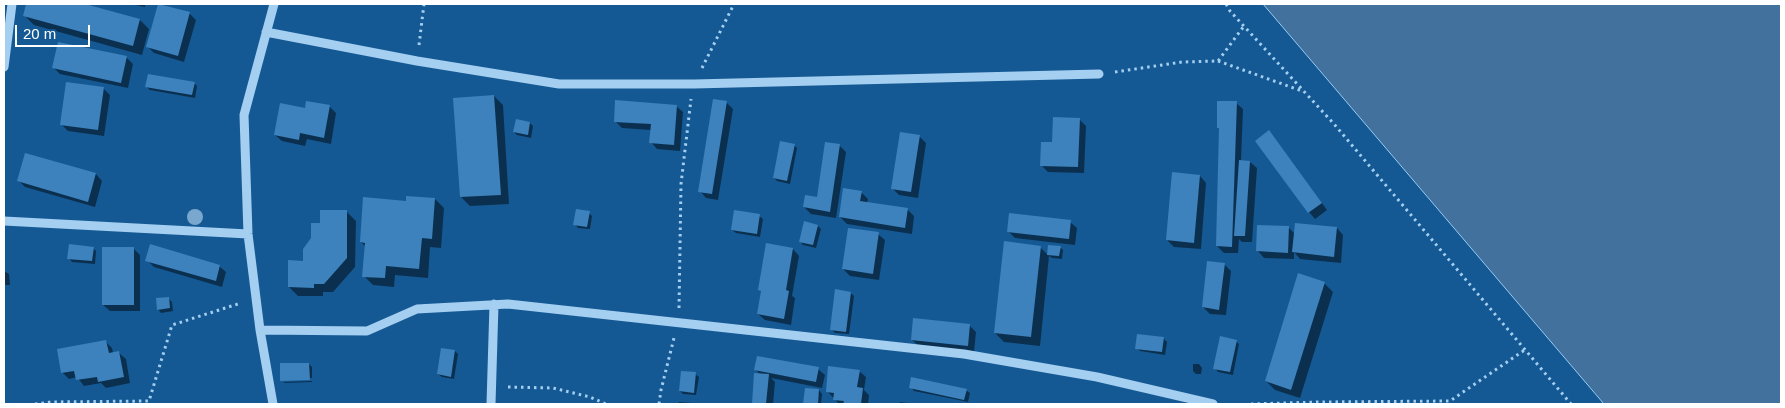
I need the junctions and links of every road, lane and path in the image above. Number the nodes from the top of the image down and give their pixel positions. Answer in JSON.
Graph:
{"nodes":[{"id":1,"x":12,"y":4,"type":"edge"},
{"id":2,"x":274,"y":4,"type":"edge"},
{"id":3,"x":424,"y":4,"type":"edge"},
{"id":4,"x":734,"y":4,"type":"edge"},
{"id":5,"x":1226,"y":4,"type":"edge"},
{"id":6,"x":1244,"y":26,"type":"junction"},
{"id":7,"x":266,"y":32,"type":"junction"},
{"id":8,"x":417,"y":61,"type":"junction"},
{"id":9,"x":1218,"y":61,"type":"junction"},
{"id":10,"x":4,"y":68,"type":"edge"},
{"id":11,"x":1099,"y":74,"type":"joint"},
{"id":12,"x":694,"y":84,"type":"junction"},
{"id":13,"x":1304,"y":92,"type":"junction"},
{"id":14,"x":4,"y":221,"type":"edge"},
{"id":15,"x":248,"y":234,"type":"junction"},
{"id":16,"x":256,"y":299,"type":"junction"},
{"id":17,"x":494,"y":304,"type":"junction"},
{"id":18,"x":678,"y":322,"type":"junction"},
{"id":19,"x":260,"y":330,"type":"junction"},
{"id":20,"x":1526,"y":349,"type":"junction"},
{"id":21,"x":492,"y":387,"type":"junction"},
{"id":22,"x":35,"y":404,"type":"edge"},
{"id":23,"x":273,"y":404,"type":"edge"},
{"id":24,"x":491,"y":404,"type":"edge"},
{"id":25,"x":606,"y":404,"type":"edge"},
{"id":26,"x":659,"y":404,"type":"edge"},
{"id":27,"x":1214,"y":404,"type":"edge"},
{"id":28,"x":1251,"y":404,"type":"edge"},
{"id":29,"x":1571,"y":404,"type":"edge"}],
"edges":[{"from":1,"to":10,"type":"street"},
{"from":2,"to":7,"type":"street"},
{"from":3,"to":8,"type":"path"},
{"from":4,"to":12,"type":"path"},
{"from":5,"to":6,"type":"path"},
{"from":6,"to":9,"type":"path"},
{"from":6,"to":13,"type":"path"},
{"from":7,"to":8,"type":"street"},
{"from":7,"to":15,"type":"street"},
{"from":8,"to":12,"type":"street"},
{"from":9,"to":11,"type":"path"},
{"from":9,"to":13,"type":"path"},
{"from":11,"to":12,"type":"street"},
{"from":12,"to":18,"type":"path"},
{"from":13,"to":20,"type":"path"},
{"from":14,"to":15,"type":"street"},
{"from":15,"to":16,"type":"street"},
{"from":16,"to":19,"type":"street"},
{"from":16,"to":22,"type":"path"},
{"from":17,"to":18,"type":"street"},
{"from":17,"to":19,"type":"street"},
{"from":17,"to":21,"type":"street"},
{"from":18,"to":26,"type":"path"},
{"from":18,"to":27,"type":"street"},
{"from":19,"to":23,"type":"street"},
{"from":20,"to":28,"type":"path"},
{"from":20,"to":29,"type":"path"},
{"from":21,"to":24,"type":"street"},
{"from":21,"to":25,"type":"path"}]}
